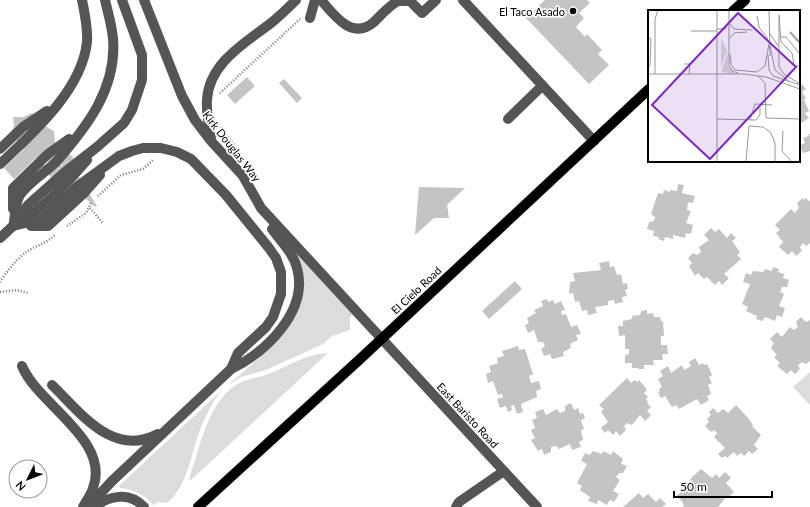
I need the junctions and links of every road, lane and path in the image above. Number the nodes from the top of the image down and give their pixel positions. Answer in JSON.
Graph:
{"nodes":[{"id":1,"x":82,"y":0,"type":"edge"},
{"id":2,"x":105,"y":0,"type":"edge"},
{"id":3,"x":122,"y":0,"type":"edge"},
{"id":4,"x":144,"y":0,"type":"edge"},
{"id":5,"x":296,"y":0,"type":"edge"},
{"id":6,"x":315,"y":0,"type":"edge"},
{"id":7,"x":321,"y":0,"type":"edge"},
{"id":8,"x":436,"y":0,"type":"edge"},
{"id":9,"x":463,"y":0,"type":"edge"},
{"id":10,"x":745,"y":0,"type":"edge"},
{"id":11,"x":734,"y":10,"type":"edge"},
{"id":12,"x":310,"y":18,"type":"dead end"},
{"id":13,"x":542,"y":86,"type":"junction"},
{"id":14,"x":648,"y":91,"type":"edge"},
{"id":15,"x":57,"y":105,"type":"junction"},
{"id":16,"x":508,"y":119,"type":"dead end"},
{"id":17,"x":211,"y":141,"type":"junction"},
{"id":18,"x":594,"y":141,"type":"junction"},
{"id":19,"x":0,"y":149,"type":"edge"},
{"id":20,"x":0,"y":164,"type":"edge"},
{"id":21,"x":261,"y":208,"type":"junction"},
{"id":22,"x":103,"y":222,"type":"dead end"},
{"id":23,"x":13,"y":226,"type":"junction"},
{"id":24,"x":64,"y":228,"type":"dead end"},
{"id":25,"x":60,"y":232,"type":"dead end"},
{"id":26,"x":0,"y":238,"type":"edge"},
{"id":27,"x":0,"y":280,"type":"edge"},
{"id":28,"x":0,"y":292,"type":"edge"},
{"id":29,"x":28,"y":293,"type":"dead end"},
{"id":30,"x":381,"y":339,"type":"junction"},
{"id":31,"x":22,"y":366,"type":"dead end"},
{"id":32,"x":231,"y":369,"type":"junction"},
{"id":33,"x":52,"y":385,"type":"dead end"},
{"id":34,"x":167,"y":429,"type":"junction"},
{"id":35,"x":504,"y":471,"type":"junction"},
{"id":36,"x":83,"y":507,"type":"edge"},
{"id":37,"x":88,"y":507,"type":"edge"},
{"id":38,"x":94,"y":507,"type":"edge"},
{"id":39,"x":144,"y":507,"type":"edge"},
{"id":40,"x":198,"y":507,"type":"edge"},
{"id":41,"x":456,"y":507,"type":"edge"},
{"id":42,"x":537,"y":507,"type":"edge"}],
"edges":[{"from":1,"to":15,"type":"street"},
{"from":2,"to":23,"type":"street"},
{"from":3,"to":23,"type":"street"},
{"from":4,"to":17,"type":"street","name":"Kirk Douglas Way"},
{"from":5,"to":17,"type":"street"},
{"from":6,"to":12,"type":"street"},
{"from":7,"to":8,"type":"street"},
{"from":9,"to":13,"type":"street"},
{"from":10,"to":11,"type":"main road"},
{"from":13,"to":16,"type":"street"},
{"from":13,"to":18,"type":"street"},
{"from":14,"to":18,"type":"main road","name":"El Cielo Road"},
{"from":15,"to":19,"type":"street"},
{"from":15,"to":20,"type":"street"},
{"from":17,"to":21,"type":"street","name":"Kirk Douglas Way"},
{"from":18,"to":30,"type":"main road","name":"El Cielo Road"},
{"from":21,"to":30,"type":"street","name":"Kirk Douglas Way"},
{"from":21,"to":32,"type":"street"},
{"from":22,"to":24,"type":"path"},
{"from":23,"to":26,"type":"street"},
{"from":23,"to":32,"type":"street"},
{"from":25,"to":27,"type":"path"},
{"from":28,"to":29,"type":"path"},
{"from":30,"to":35,"type":"street","name":"East Baristo Road"},
{"from":30,"to":40,"type":"main road","name":"El Cielo Road"},
{"from":31,"to":36,"type":"street"},
{"from":32,"to":34,"type":"street"},
{"from":33,"to":34,"type":"street"},
{"from":34,"to":37,"type":"street"},
{"from":35,"to":41,"type":"street"},
{"from":35,"to":42,"type":"street","name":"East Baristo Road"},
{"from":38,"to":39,"type":"street"}]}
